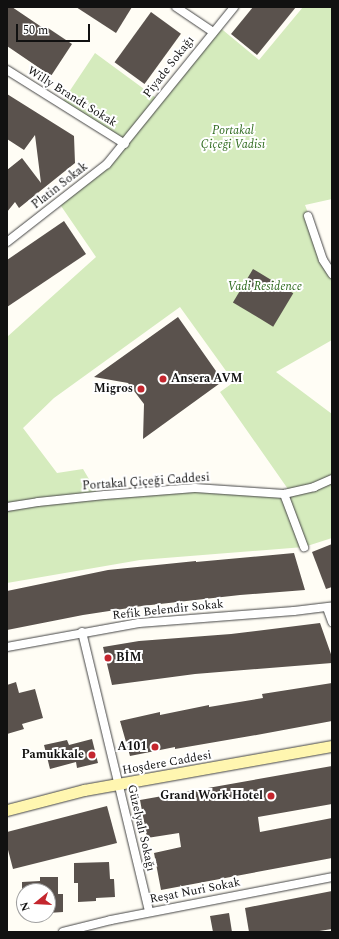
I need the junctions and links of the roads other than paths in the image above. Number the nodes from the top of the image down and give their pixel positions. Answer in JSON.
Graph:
{"nodes":[{"id":1,"x":176,"y":7,"type":"edge"},
{"id":2,"x":234,"y":7,"type":"edge"},
{"id":3,"x":213,"y":32,"type":"junction"},
{"id":4,"x":7,"y":70,"type":"edge"},
{"id":5,"x":125,"y":144,"type":"junction"},
{"id":6,"x":308,"y":216,"type":"dead end"},
{"id":7,"x":7,"y":242,"type":"edge"},
{"id":8,"x":332,"y":274,"type":"edge"},
{"id":9,"x":332,"y":480,"type":"edge"},
{"id":10,"x":284,"y":494,"type":"junction"},
{"id":11,"x":7,"y":507,"type":"edge"},
{"id":12,"x":304,"y":546,"type":"dead end"},
{"id":13,"x":329,"y":607,"type":"edge"},
{"id":14,"x":332,"y":622,"type":"edge"},
{"id":15,"x":82,"y":632,"type":"junction"},
{"id":16,"x":7,"y":647,"type":"edge"},
{"id":17,"x":332,"y":746,"type":"edge"},
{"id":18,"x":118,"y":785,"type":"junction"},
{"id":19,"x":7,"y":810,"type":"edge"},
{"id":20,"x":332,"y":877,"type":"edge"},
{"id":21,"x":149,"y":912,"type":"junction"},
{"id":22,"x":63,"y":932,"type":"edge"}],
"edges":[{"from":1,"to":3,"type":"street"},
{"from":2,"to":3,"type":"street","name":"Piyade Sokağı"},
{"from":3,"to":5,"type":"street","name":"Piyade Sokağı"},
{"from":4,"to":5,"type":"street","name":"Willy Brandt Sokak"},
{"from":5,"to":7,"type":"street","name":"Platin Sokak"},
{"from":6,"to":8,"type":"street"},
{"from":9,"to":10,"type":"street","name":"Portakal Çiçeği Caddesi"},
{"from":10,"to":11,"type":"street","name":"Portakal Çiçeği Caddesi"},
{"from":10,"to":12,"type":"street"},
{"from":13,"to":14,"type":"street"},
{"from":13,"to":15,"type":"street","name":"Refik Belendir Sokak"},
{"from":15,"to":16,"type":"street","name":"Refik Belendir Sokak"},
{"from":15,"to":18,"type":"street","name":"Güzelyalı Sokağı"},
{"from":17,"to":18,"type":"main road","name":"Hoşdere Caddesi"},
{"from":18,"to":19,"type":"main road","name":"Hoşdere Caddesi"},
{"from":18,"to":21,"type":"street","name":"Güzelyalı Sokağı"},
{"from":20,"to":21,"type":"street","name":"Reşat Nuri Sokak"},
{"from":21,"to":22,"type":"street","name":"Reşat Nuri Sokak"}]}
